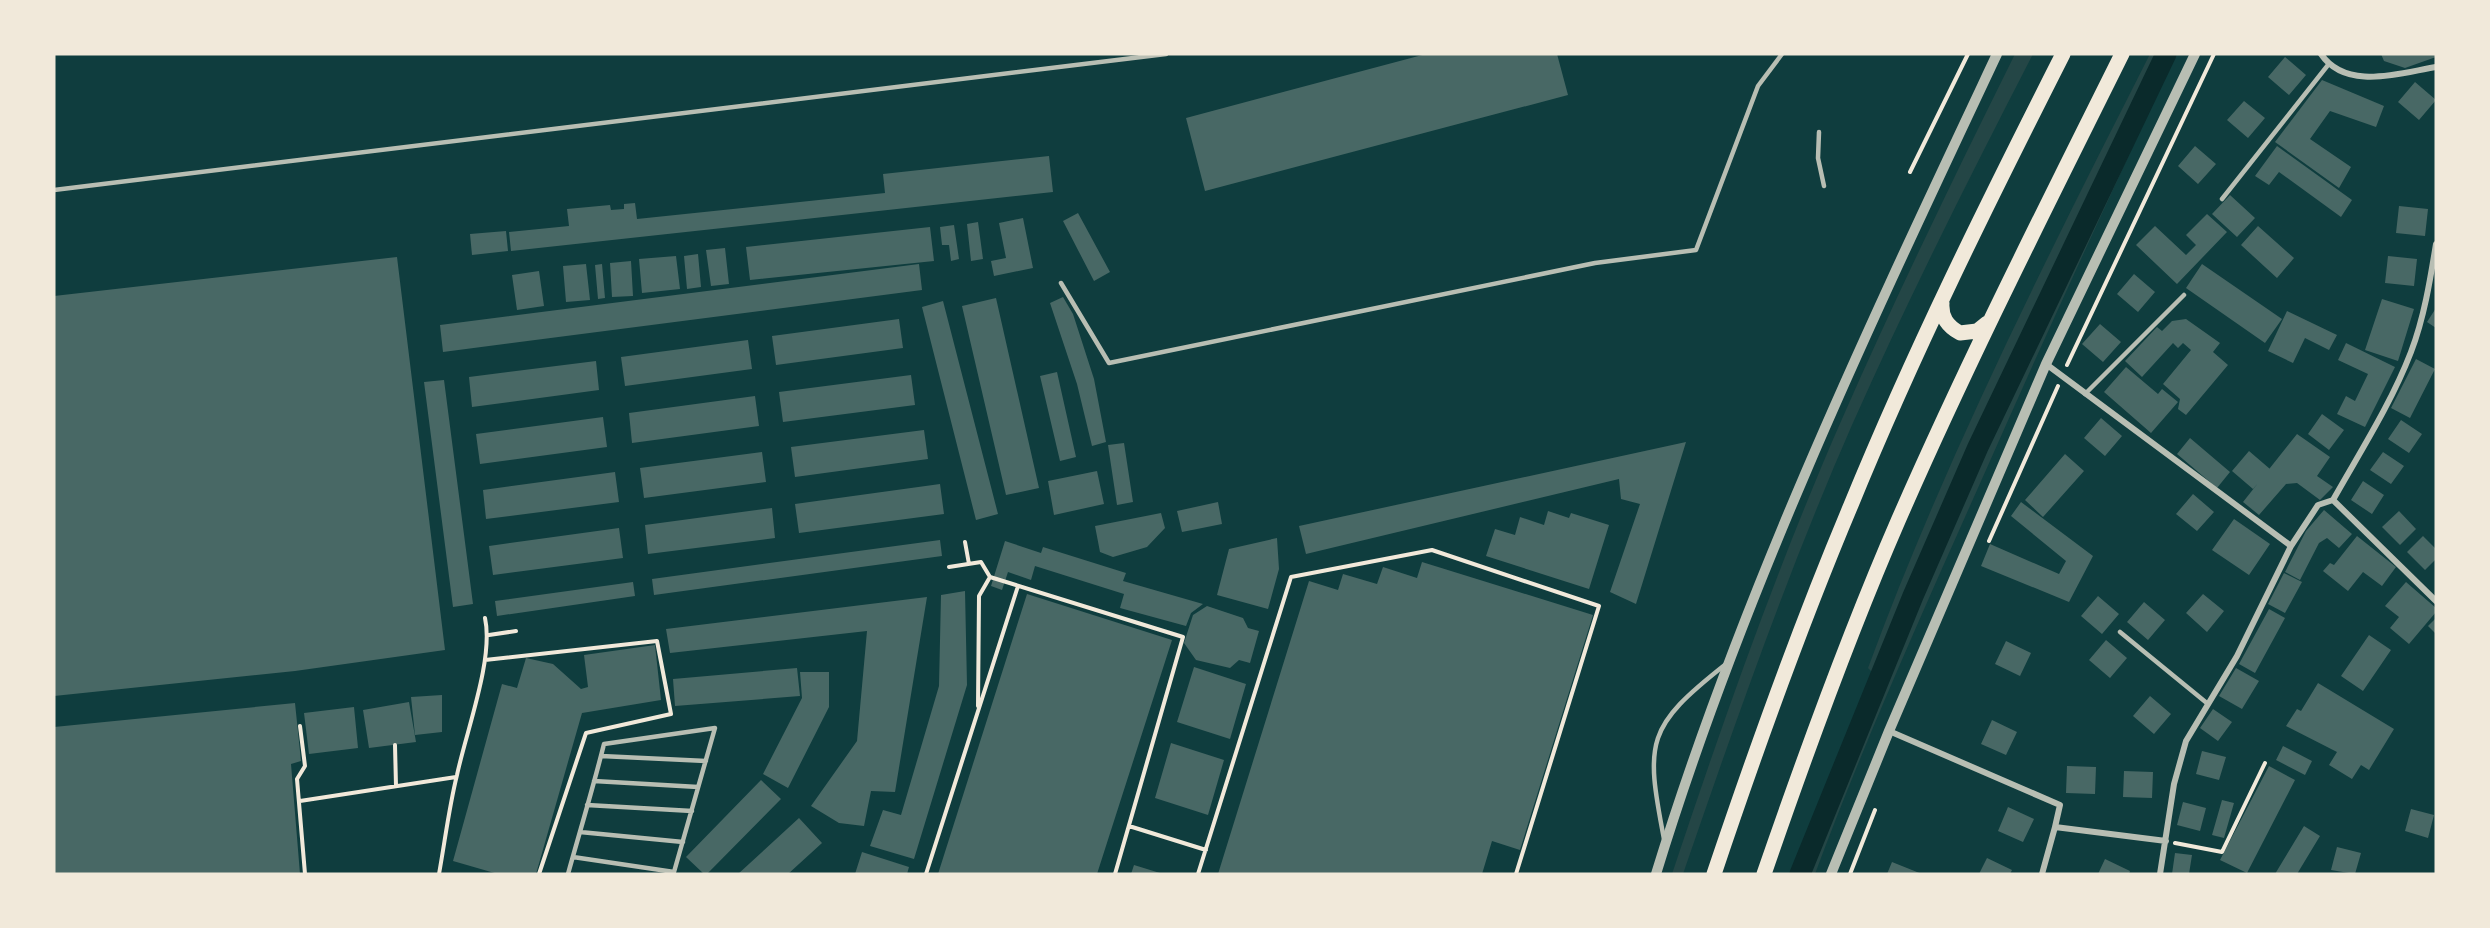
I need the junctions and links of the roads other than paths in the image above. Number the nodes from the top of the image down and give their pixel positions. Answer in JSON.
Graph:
{"nodes":[{"id":1,"x":1166,"y":54,"type":"edge"},
{"id":2,"x":1782,"y":54,"type":"edge"},
{"id":3,"x":1998,"y":54,"type":"edge"},
{"id":4,"x":2062,"y":54,"type":"edge"},
{"id":5,"x":2122,"y":54,"type":"edge"},
{"id":6,"x":2195,"y":54,"type":"edge"},
{"id":7,"x":2320,"y":54,"type":"edge"},
{"id":8,"x":2328,"y":65,"type":"junction"},
{"id":9,"x":2436,"y":67,"type":"edge"},
{"id":10,"x":1820,"y":132,"type":"dead end"},
{"id":11,"x":1824,"y":186,"type":"dead end"},
{"id":12,"x":54,"y":190,"type":"edge"},
{"id":13,"x":2222,"y":199,"type":"dead end"},
{"id":14,"x":2436,"y":244,"type":"edge"},
{"id":15,"x":1061,"y":283,"type":"dead end"},
{"id":16,"x":2184,"y":295,"type":"dead end"},
{"id":17,"x":1944,"y":297,"type":"junction"},
{"id":18,"x":1990,"y":320,"type":"junction"},
{"id":19,"x":2046,"y":364,"type":"junction"},
{"id":20,"x":2085,"y":394,"type":"junction"},
{"id":21,"x":2333,"y":500,"type":"junction"},
{"id":22,"x":2291,"y":546,"type":"junction"},
{"id":23,"x":2436,"y":601,"type":"edge"},
{"id":24,"x":2120,"y":632,"type":"dead end"},
{"id":25,"x":1730,"y":660,"type":"junction"},
{"id":26,"x":2208,"y":704,"type":"junction"},
{"id":27,"x":1889,"y":731,"type":"junction"},
{"id":28,"x":601,"y":756,"type":"junction"},
{"id":29,"x":706,"y":761,"type":"junction"},
{"id":30,"x":594,"y":781,"type":"junction"},
{"id":31,"x":698,"y":787,"type":"junction"},
{"id":32,"x":587,"y":805,"type":"junction"},
{"id":33,"x":692,"y":811,"type":"junction"},
{"id":34,"x":2055,"y":827,"type":"junction"},
{"id":35,"x":580,"y":832,"type":"junction"},
{"id":36,"x":2166,"y":841,"type":"junction"},
{"id":37,"x":683,"y":842,"type":"junction"},
{"id":38,"x":1665,"y":844,"type":"junction"},
{"id":39,"x":573,"y":857,"type":"junction"},
{"id":40,"x":568,"y":874,"type":"edge"},
{"id":41,"x":1656,"y":874,"type":"edge"},
{"id":42,"x":1714,"y":874,"type":"edge"},
{"id":43,"x":1764,"y":874,"type":"edge"},
{"id":44,"x":1831,"y":874,"type":"edge"},
{"id":45,"x":2042,"y":874,"type":"edge"},
{"id":46,"x":2160,"y":874,"type":"edge"}],
"edges":[{"from":1,"to":12,"type":"lane"},
{"from":2,"to":15,"type":"lane"},
{"from":3,"to":25,"type":"street"},
{"from":4,"to":17,"type":"main road"},
{"from":5,"to":18,"type":"main road"},
{"from":6,"to":19,"type":"street"},
{"from":7,"to":8,"type":"street"},
{"from":8,"to":9,"type":"street"},
{"from":8,"to":13,"type":"lane"},
{"from":10,"to":11,"type":"lane"},
{"from":14,"to":21,"type":"street"},
{"from":16,"to":20,"type":"lane"},
{"from":17,"to":18,"type":"main road"},
{"from":17,"to":42,"type":"main road"},
{"from":18,"to":43,"type":"main road"},
{"from":19,"to":20,"type":"street"},
{"from":19,"to":27,"type":"street"},
{"from":20,"to":22,"type":"street"},
{"from":21,"to":22,"type":"street"},
{"from":21,"to":23,"type":"street"},
{"from":22,"to":26,"type":"street"},
{"from":24,"to":26,"type":"lane"},
{"from":25,"to":38,"type":"street"},
{"from":25,"to":38,"type":"lane"},
{"from":26,"to":36,"type":"street"},
{"from":27,"to":34,"type":"street"},
{"from":27,"to":44,"type":"street"},
{"from":28,"to":29,"type":"lane"},
{"from":28,"to":29,"type":"lane"},
{"from":28,"to":30,"type":"lane"},
{"from":29,"to":31,"type":"lane"},
{"from":30,"to":31,"type":"lane"},
{"from":30,"to":32,"type":"lane"},
{"from":31,"to":33,"type":"lane"},
{"from":32,"to":33,"type":"lane"},
{"from":32,"to":35,"type":"lane"},
{"from":33,"to":37,"type":"lane"},
{"from":34,"to":36,"type":"street"},
{"from":34,"to":45,"type":"street"},
{"from":35,"to":37,"type":"lane"},
{"from":35,"to":39,"type":"lane"},
{"from":36,"to":46,"type":"street"},
{"from":37,"to":39,"type":"lane"},
{"from":38,"to":41,"type":"street"},
{"from":39,"to":40,"type":"lane"}]}
